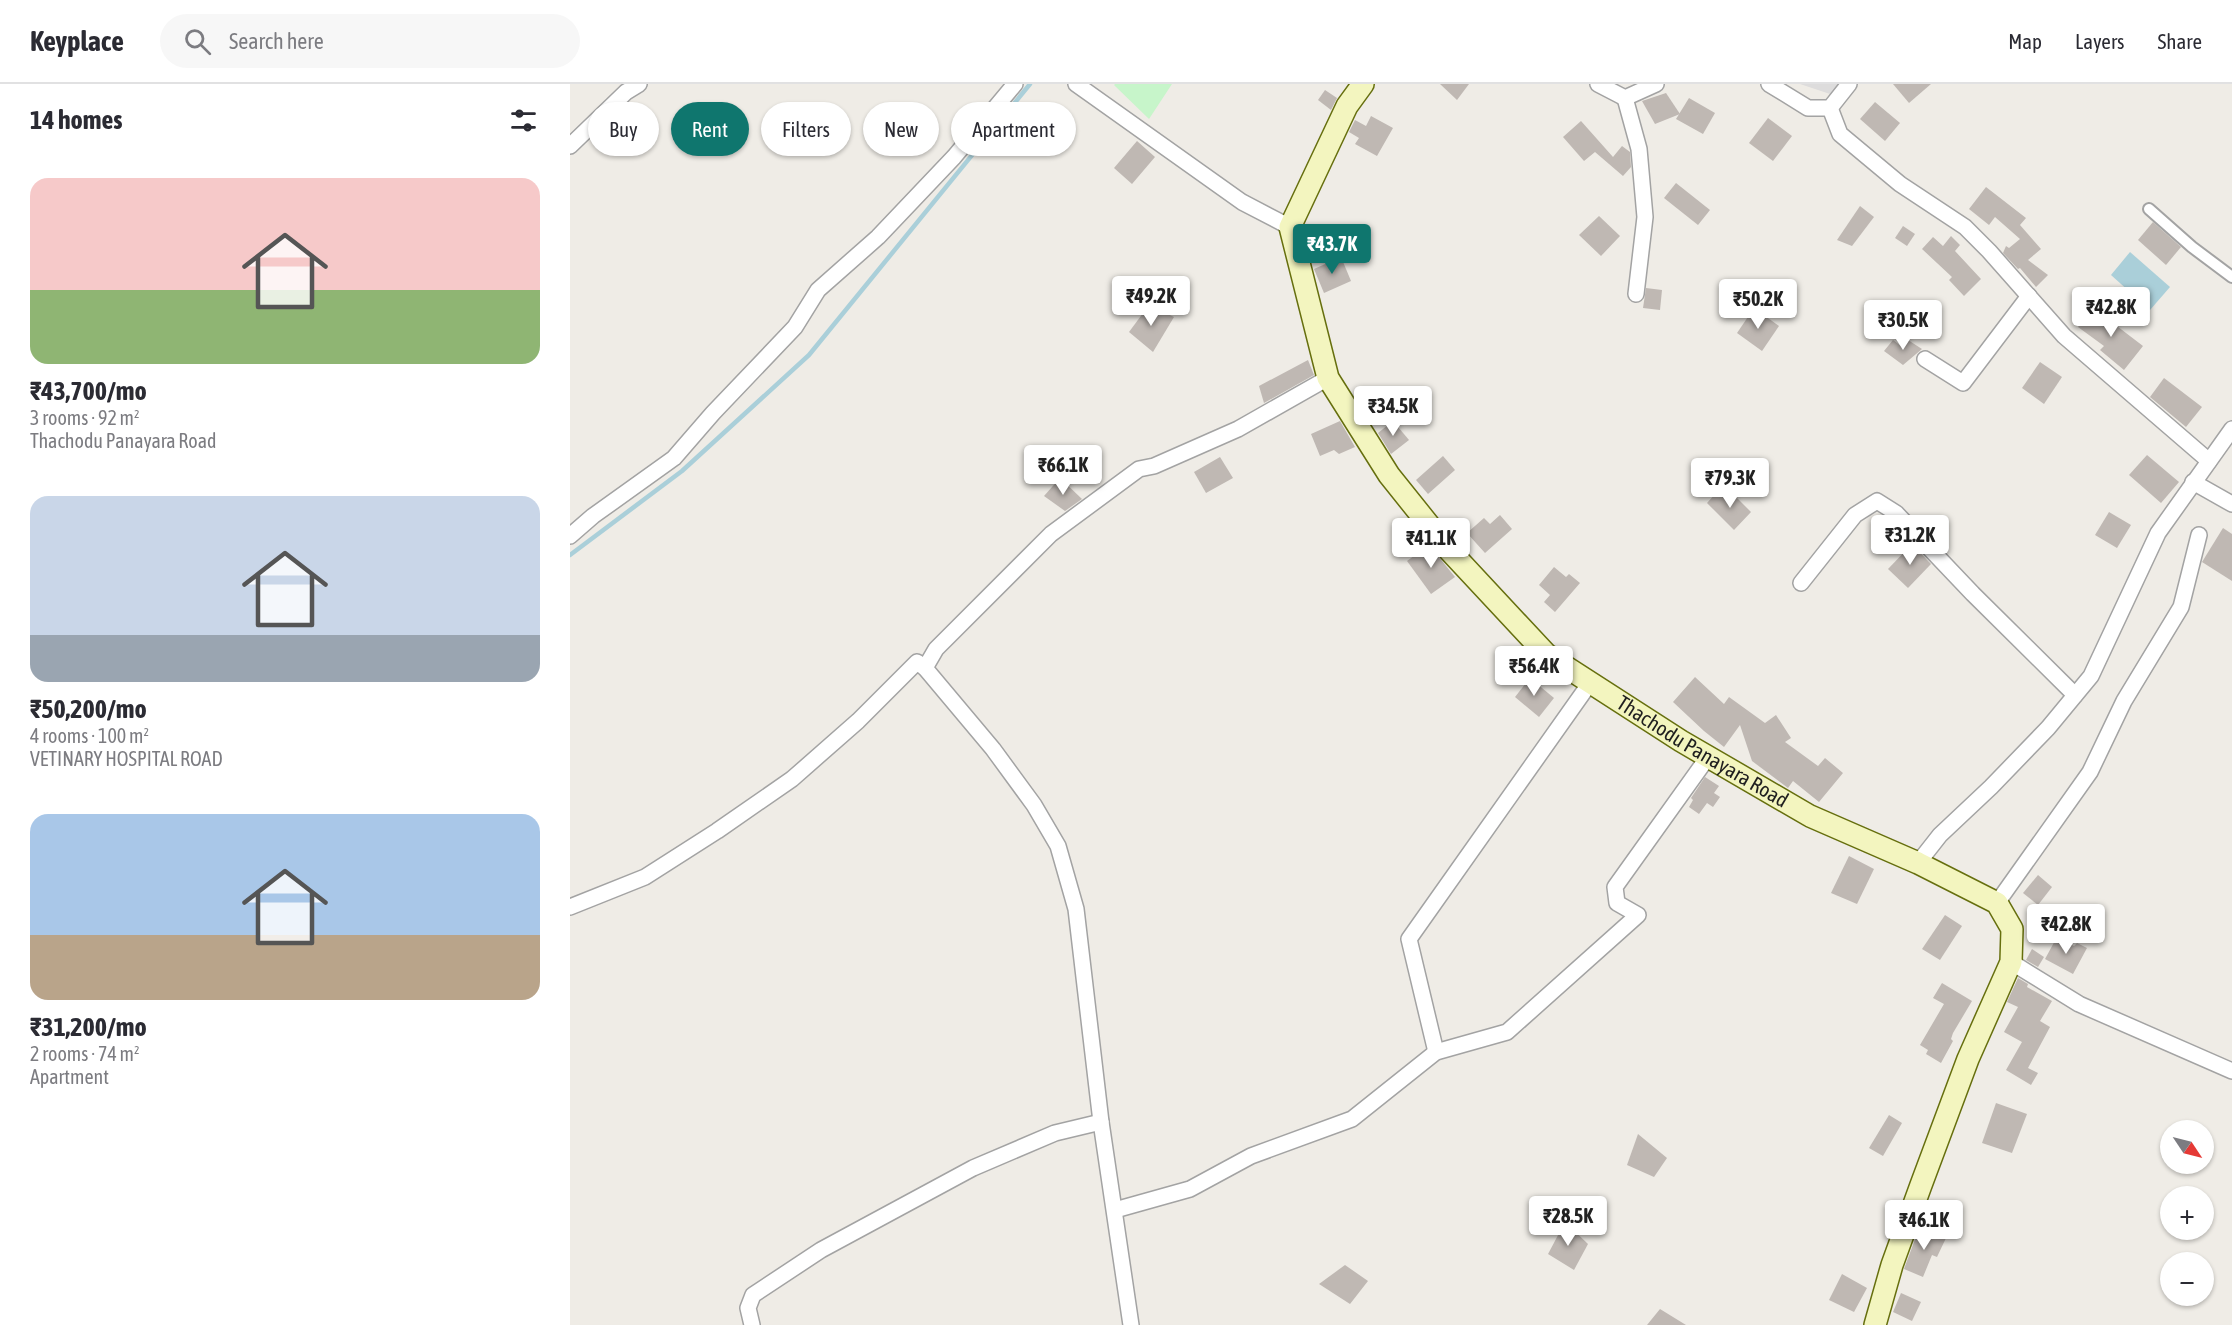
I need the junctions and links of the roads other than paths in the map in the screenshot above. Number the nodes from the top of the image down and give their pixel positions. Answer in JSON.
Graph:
{"nodes":[{"id":1,"x":639,"y":84,"type":"edge"},
{"id":2,"x":1015,"y":84,"type":"edge"},
{"id":3,"x":1076,"y":84,"type":"edge"},
{"id":4,"x":1364,"y":84,"type":"edge"},
{"id":5,"x":1598,"y":84,"type":"edge"},
{"id":6,"x":1656,"y":84,"type":"edge"},
{"id":7,"x":1769,"y":84,"type":"edge"},
{"id":8,"x":1849,"y":84,"type":"edge"},
{"id":9,"x":1625,"y":98,"type":"junction"},
{"id":10,"x":1830,"y":108,"type":"junction"},
{"id":11,"x":570,"y":146,"type":"edge"},
{"id":12,"x":2150,"y":209,"type":"dead end"},
{"id":13,"x":1290,"y":227,"type":"junction"},
{"id":14,"x":2232,"y":277,"type":"edge"},
{"id":15,"x":1636,"y":294,"type":"dead end"},
{"id":16,"x":2029,"y":296,"type":"junction"},
{"id":17,"x":1925,"y":359,"type":"dead end"},
{"id":18,"x":1328,"y":378,"type":"junction"},
{"id":19,"x":2232,"y":429,"type":"edge"},
{"id":20,"x":2209,"y":461,"type":"junction"},
{"id":21,"x":2193,"y":482,"type":"junction"},
{"id":22,"x":2232,"y":504,"type":"edge"},
{"id":23,"x":2199,"y":535,"type":"dead end"},
{"id":24,"x":570,"y":536,"type":"edge"},
{"id":25,"x":1801,"y":583,"type":"dead end"},
{"id":26,"x":925,"y":668,"type":"junction"},
{"id":27,"x":1590,"y":683,"type":"junction"},
{"id":28,"x":2075,"y":695,"type":"junction"},
{"id":29,"x":1708,"y":757,"type":"junction"},
{"id":30,"x":1918,"y":863,"type":"junction"},
{"id":31,"x":1997,"y":903,"type":"junction"},
{"id":32,"x":570,"y":907,"type":"edge"},
{"id":33,"x":2011,"y":962,"type":"junction"},
{"id":34,"x":1436,"y":1052,"type":"junction"},
{"id":35,"x":2232,"y":1071,"type":"edge"},
{"id":36,"x":1101,"y":1122,"type":"junction"},
{"id":37,"x":1115,"y":1210,"type":"junction"},
{"id":38,"x":752,"y":1325,"type":"edge"},
{"id":39,"x":1131,"y":1325,"type":"edge"},
{"id":40,"x":1875,"y":1325,"type":"edge"}],
"edges":[{"from":1,"to":11,"type":"street"},
{"from":2,"to":24,"type":"street"},
{"from":3,"to":13,"type":"street"},
{"from":4,"to":13,"type":"main road"},
{"from":5,"to":9,"type":"street"},
{"from":6,"to":9,"type":"street"},
{"from":7,"to":10,"type":"street"},
{"from":8,"to":10,"type":"street"},
{"from":9,"to":15,"type":"street"},
{"from":10,"to":16,"type":"street"},
{"from":12,"to":14,"type":"street"},
{"from":13,"to":18,"type":"main road","name":"Thachodu Panayara Road"},
{"from":16,"to":17,"type":"street"},
{"from":16,"to":20,"type":"street"},
{"from":18,"to":26,"type":"street"},
{"from":18,"to":27,"type":"main road","name":"Thachodu Panayara Road"},
{"from":19,"to":20,"type":"street"},
{"from":20,"to":21,"type":"street"},
{"from":21,"to":22,"type":"street"},
{"from":21,"to":28,"type":"street"},
{"from":23,"to":31,"type":"street"},
{"from":25,"to":28,"type":"street"},
{"from":26,"to":32,"type":"street"},
{"from":26,"to":36,"type":"street"},
{"from":27,"to":29,"type":"main road","name":"Thachodu Panayara Road"},
{"from":27,"to":34,"type":"street"},
{"from":28,"to":30,"type":"street"},
{"from":29,"to":30,"type":"main road","name":"Thachodu Panayara Road"},
{"from":29,"to":34,"type":"street"},
{"from":30,"to":31,"type":"main road","name":"Thachodu Panayara Road"},
{"from":31,"to":33,"type":"main road"},
{"from":33,"to":35,"type":"street"},
{"from":33,"to":40,"type":"main road"},
{"from":34,"to":37,"type":"street"},
{"from":36,"to":37,"type":"street"},
{"from":36,"to":38,"type":"street"},
{"from":37,"to":39,"type":"street"}]}
